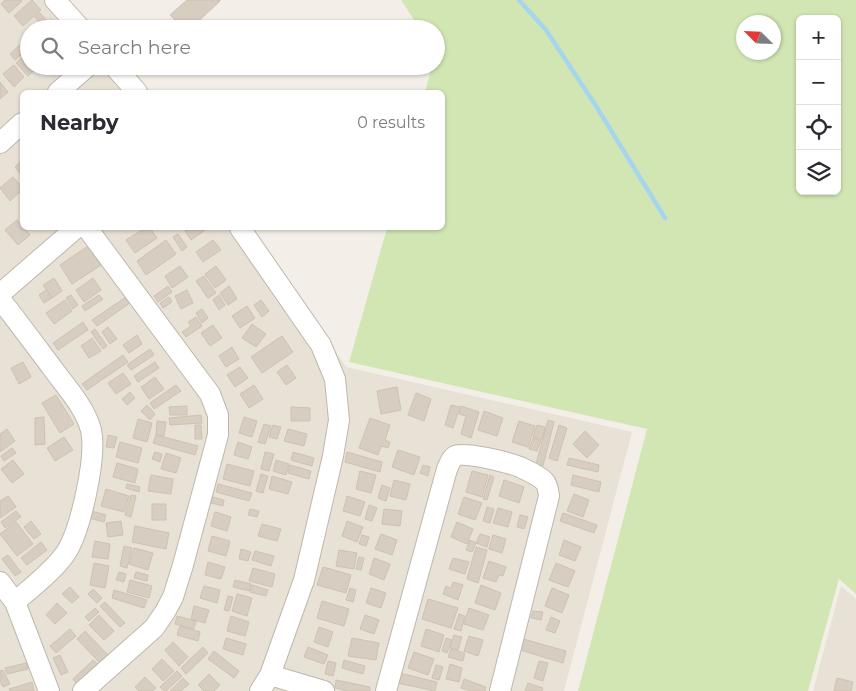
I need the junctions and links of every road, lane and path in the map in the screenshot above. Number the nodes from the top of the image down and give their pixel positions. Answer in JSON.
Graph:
{"nodes":[{"id":1,"x":55,"y":0,"type":"edge"},
{"id":2,"x":73,"y":20,"type":"edge"},
{"id":3,"x":78,"y":75,"type":"edge"},
{"id":4,"x":122,"y":75,"type":"edge"},
{"id":5,"x":60,"y":90,"type":"edge"},
{"id":6,"x":135,"y":90,"type":"edge"},
{"id":7,"x":20,"y":126,"type":"edge"},
{"id":8,"x":0,"y":143,"type":"edge"},
{"id":9,"x":74,"y":230,"type":"edge"},
{"id":10,"x":88,"y":230,"type":"edge"},
{"id":11,"x":241,"y":230,"type":"edge"},
{"id":12,"x":0,"y":294,"type":"edge"},
{"id":13,"x":0,"y":299,"type":"edge"},
{"id":14,"x":0,"y":582,"type":"edge"},
{"id":15,"x":15,"y":602,"type":"junction"},
{"id":16,"x":265,"y":683,"type":"edge"},
{"id":17,"x":49,"y":691,"type":"edge"},
{"id":18,"x":83,"y":691,"type":"edge"},
{"id":19,"x":324,"y":691,"type":"edge"},
{"id":20,"x":386,"y":691,"type":"edge"},
{"id":21,"x":500,"y":691,"type":"edge"}],
"edges":[{"from":1,"to":2,"type":"street"},
{"from":3,"to":5,"type":"street"},
{"from":4,"to":6,"type":"street"},
{"from":7,"to":8,"type":"street"},
{"from":9,"to":12,"type":"street"},
{"from":10,"to":18,"type":"street"},
{"from":11,"to":16,"type":"street"},
{"from":13,"to":15,"type":"street"},
{"from":14,"to":15,"type":"street"},
{"from":15,"to":17,"type":"street"},
{"from":16,"to":19,"type":"street"},
{"from":20,"to":21,"type":"street"}]}
